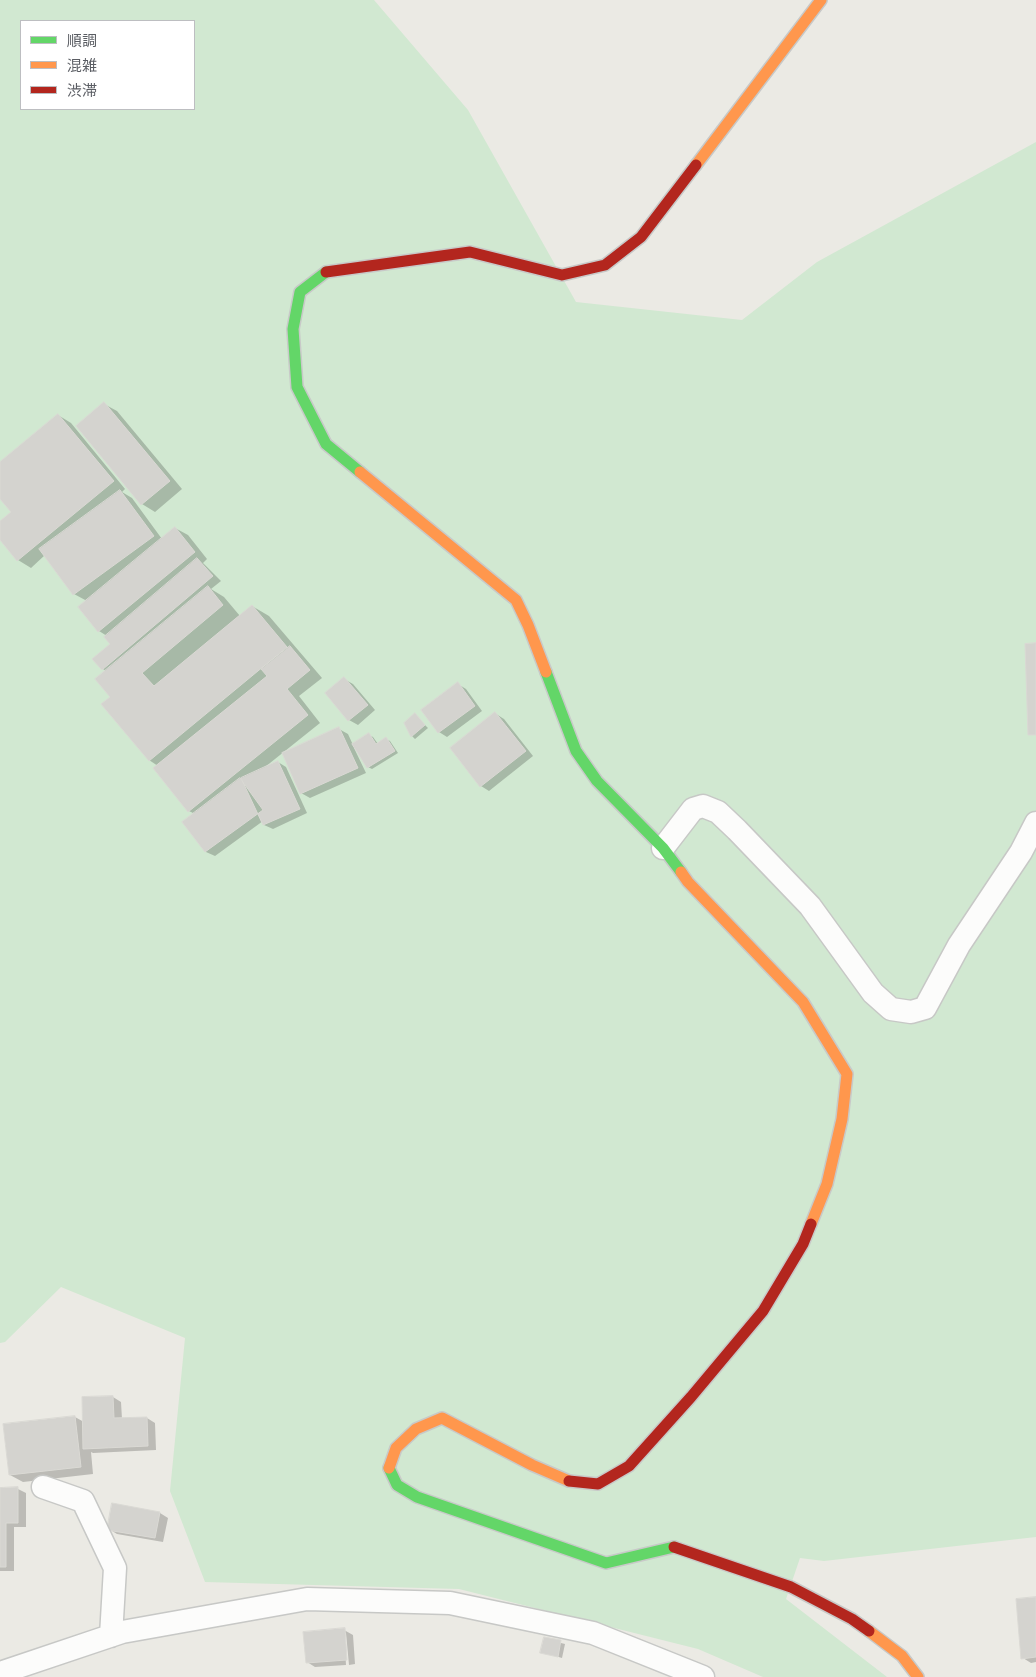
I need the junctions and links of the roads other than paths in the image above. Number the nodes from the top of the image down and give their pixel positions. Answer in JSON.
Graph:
{"nodes":[{"id":1,"x":821,"y":0,"type":"edge"},
{"id":2,"x":1036,"y":823,"type":"edge"},
{"id":3,"x":663,"y":848,"type":"junction"},
{"id":4,"x":43,"y":1487,"type":"dead end"},
{"id":5,"x":111,"y":1636,"type":"junction"},
{"id":6,"x":0,"y":1673,"type":"edge"},
{"id":7,"x":702,"y":1677,"type":"edge"},
{"id":8,"x":918,"y":1677,"type":"edge"}],
"edges":[{"from":1,"to":3,"type":"street"},
{"from":2,"to":3,"type":"street"},
{"from":3,"to":8,"type":"street"},
{"from":4,"to":5,"type":"street"},
{"from":5,"to":6,"type":"street"},
{"from":5,"to":7,"type":"street"}]}
